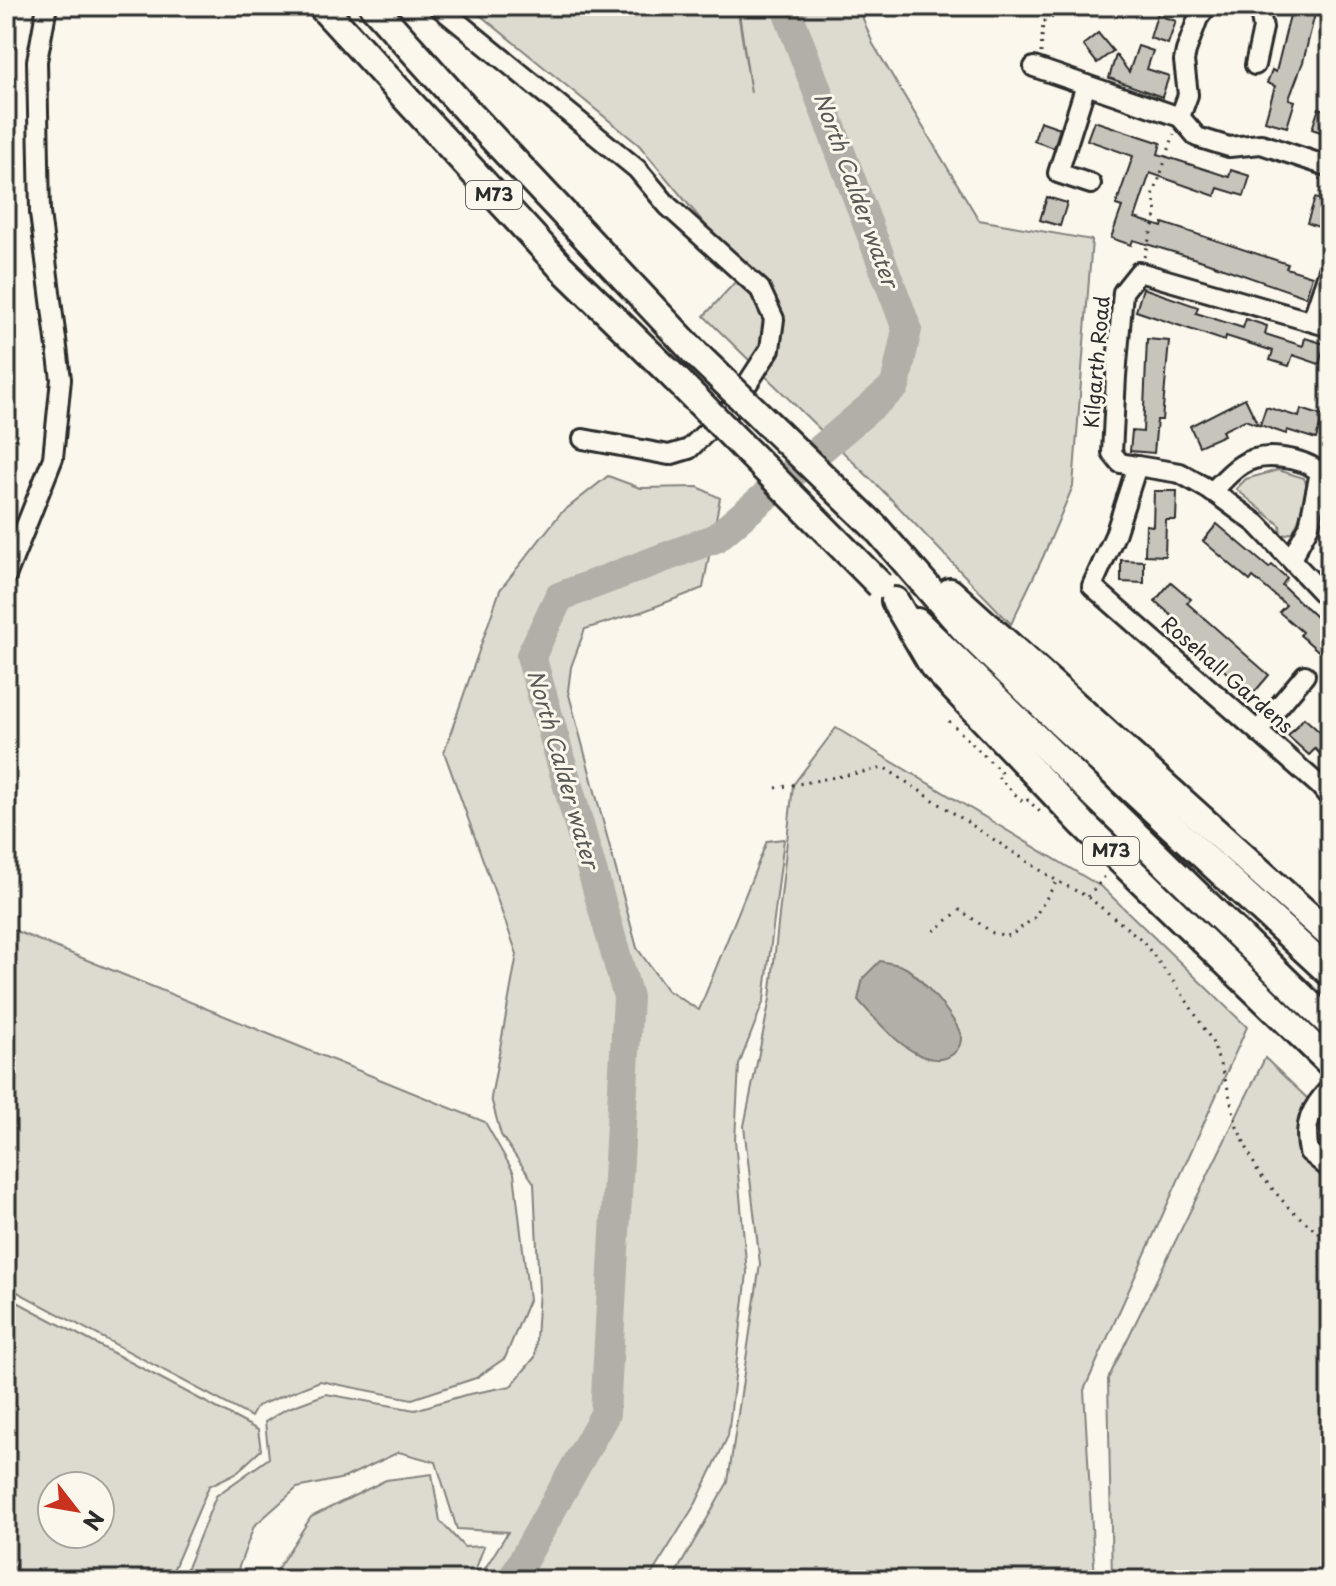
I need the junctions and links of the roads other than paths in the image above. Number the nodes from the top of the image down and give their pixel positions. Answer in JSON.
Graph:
{"nodes":[{"id":1,"x":47,"y":6,"type":"edge"},
{"id":2,"x":321,"y":6,"type":"edge"},
{"id":3,"x":373,"y":6,"type":"edge"},
{"id":4,"x":438,"y":6,"type":"edge"},
{"id":5,"x":1207,"y":6,"type":"edge"},
{"id":6,"x":1259,"y":6,"type":"edge"},
{"id":7,"x":1255,"y":65,"type":"dead end"},
{"id":8,"x":1034,"y":67,"type":"road end"},
{"id":9,"x":1086,"y":85,"type":"junction"},
{"id":10,"x":1182,"y":120,"type":"junction"},
{"id":11,"x":1330,"y":167,"type":"edge"},
{"id":12,"x":1091,"y":184,"type":"dead end"},
{"id":13,"x":1330,"y":267,"type":"edge"},
{"id":14,"x":1321,"y":324,"type":"edge"},
{"id":15,"x":583,"y":439,"type":"dead end"},
{"id":16,"x":1137,"y":466,"type":"junction"},
{"id":17,"x":1212,"y":492,"type":"junction"},
{"id":18,"x":1291,"y":559,"type":"junction"},
{"id":19,"x":6,"y":576,"type":"edge"},
{"id":20,"x":936,"y":588,"type":"junction"},
{"id":21,"x":1330,"y":601,"type":"edge"},
{"id":22,"x":905,"y":615,"type":"junction"},
{"id":23,"x":1305,"y":675,"type":"dead end"},
{"id":24,"x":1258,"y":731,"type":"junction"},
{"id":25,"x":1330,"y":798,"type":"edge"},
{"id":26,"x":1206,"y":860,"type":"junction"},
{"id":27,"x":1330,"y":935,"type":"edge"},
{"id":28,"x":1330,"y":960,"type":"edge"},
{"id":29,"x":1330,"y":973,"type":"edge"},
{"id":30,"x":1330,"y":1024,"type":"edge"},
{"id":31,"x":1330,"y":1063,"type":"edge"},
{"id":32,"x":1327,"y":1091,"type":"edge"},
{"id":33,"x":1330,"y":1169,"type":"edge"}],
"edges":[{"from":1,"to":19,"type":"street"},
{"from":2,"to":22,"type":"highway","number":"M73","bridge":true},
{"from":3,"to":20,"type":"highway","number":"M73","bridge":true},
{"from":4,"to":15,"type":"street"},
{"from":5,"to":10,"type":"street"},
{"from":6,"to":7,"type":"street"},
{"from":8,"to":9,"type":"street"},
{"from":9,"to":10,"type":"street"},
{"from":9,"to":12,"type":"street"},
{"from":10,"to":11,"type":"street"},
{"from":13,"to":14,"type":"street"},
{"from":14,"to":16,"type":"street","name":"Kilgarth Road"},
{"from":16,"to":17,"type":"street"},
{"from":16,"to":24,"type":"street","name":"Rosehall Gardens"},
{"from":17,"to":18,"type":"street"},
{"from":17,"to":18,"type":"street"},
{"from":18,"to":21,"type":"street"},
{"from":20,"to":26,"type":"highway","number":"M73"},
{"from":20,"to":27,"type":"highway"},
{"from":22,"to":30,"type":"highway","number":"M73"},
{"from":22,"to":31,"type":"highway","number":"M73"},
{"from":23,"to":24,"type":"street"},
{"from":24,"to":25,"type":"street","name":"Rosehall Gardens"},
{"from":26,"to":28,"type":"highway"},
{"from":26,"to":29,"type":"highway","number":"M73"},
{"from":32,"to":33,"type":"street"}]}
